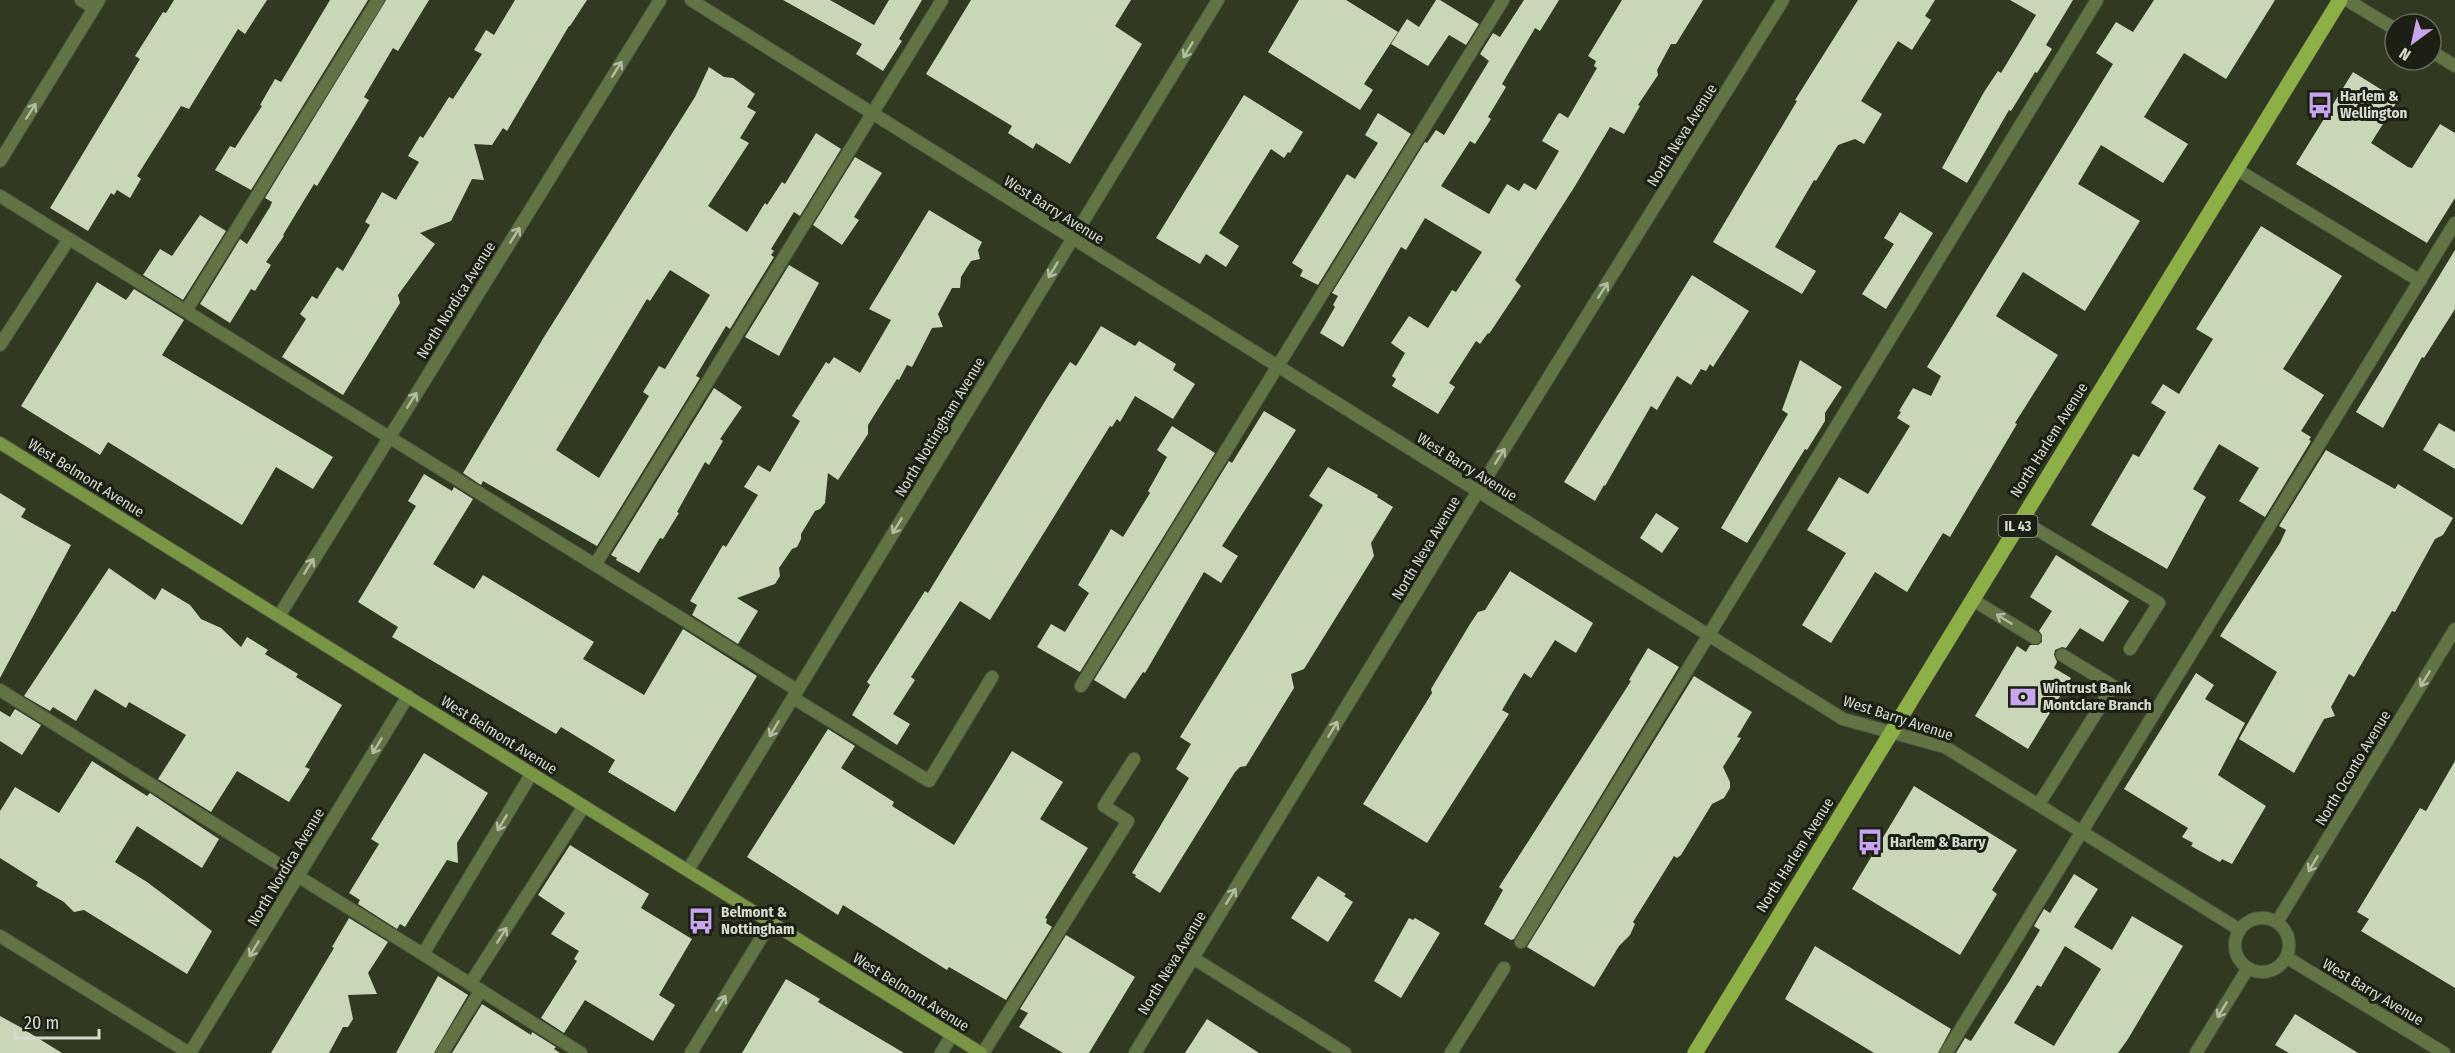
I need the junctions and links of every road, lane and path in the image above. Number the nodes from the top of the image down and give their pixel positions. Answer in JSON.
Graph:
{"nodes":[{"id":1,"x":81,"y":0,"type":"edge"},
{"id":2,"x":378,"y":0,"type":"edge"},
{"id":3,"x":660,"y":0,"type":"edge"},
{"id":4,"x":691,"y":0,"type":"edge"},
{"id":5,"x":942,"y":0,"type":"edge"},
{"id":6,"x":1218,"y":0,"type":"edge"},
{"id":7,"x":1503,"y":0,"type":"edge"},
{"id":8,"x":1783,"y":0,"type":"edge"},
{"id":9,"x":2097,"y":0,"type":"edge"},
{"id":10,"x":2340,"y":0,"type":"edge"},
{"id":11,"x":2348,"y":0,"type":"edge"},
{"id":12,"x":97,"y":4,"type":"edge"},
{"id":13,"x":2383,"y":22,"type":"edge"},
{"id":14,"x":873,"y":114,"type":"junction"},
{"id":15,"x":0,"y":161,"type":"edge"},
{"id":16,"x":2236,"y":169,"type":"junction"},
{"id":17,"x":0,"y":196,"type":"edge"},
{"id":18,"x":2455,"y":223,"type":"edge"},
{"id":19,"x":69,"y":238,"type":"junction"},
{"id":20,"x":1072,"y":239,"type":"junction"},
{"id":21,"x":2420,"y":280,"type":"junction"},
{"id":22,"x":186,"y":311,"type":"junction"},
{"id":23,"x":0,"y":345,"type":"edge"},
{"id":24,"x":1277,"y":367,"type":"junction"},
{"id":25,"x":389,"y":437,"type":"junction"},
{"id":26,"x":0,"y":443,"type":"edge"},
{"id":27,"x":1478,"y":491,"type":"junction"},
{"id":28,"x":2021,"y":520,"type":"junction"},
{"id":29,"x":595,"y":565,"type":"junction"},
{"id":30,"x":1973,"y":600,"type":"junction"},
{"id":31,"x":279,"y":616,"type":"junction"},
{"id":32,"x":2455,"y":629,"type":"edge"},
{"id":33,"x":1708,"y":635,"type":"junction"},
{"id":34,"x":2035,"y":638,"type":"dead end"},
{"id":35,"x":2130,"y":649,"type":"dead end"},
{"id":36,"x":2062,"y":655,"type":"dead end"},
{"id":37,"x":992,"y":677,"type":"dead end"},
{"id":38,"x":1081,"y":686,"type":"dead end"},
{"id":39,"x":0,"y":690,"type":"edge"},
{"id":40,"x":795,"y":694,"type":"junction"},
{"id":41,"x":408,"y":696,"type":"junction"},
{"id":42,"x":1890,"y":734,"type":"junction"},
{"id":43,"x":1134,"y":759,"type":"dead end"},
{"id":44,"x":532,"y":773,"type":"junction"},
{"id":45,"x":2039,"y":804,"type":"junction"},
{"id":46,"x":584,"y":806,"type":"junction"},
{"id":47,"x":2082,"y":831,"type":"junction"},
{"id":48,"x":687,"y":870,"type":"junction"},
{"id":49,"x":298,"y":876,"type":"junction"},
{"id":50,"x":771,"y":922,"type":"junction"},
{"id":51,"x":2277,"y":922,"type":"junction"},
{"id":52,"x":2240,"y":930,"type":"junction"},
{"id":53,"x":0,"y":936,"type":"edge"},
{"id":54,"x":1521,"y":942,"type":"dead end"},
{"id":55,"x":423,"y":954,"type":"junction"},
{"id":56,"x":2286,"y":957,"type":"junction"},
{"id":57,"x":1193,"y":958,"type":"junction"},
{"id":58,"x":1504,"y":968,"type":"dead end"},
{"id":59,"x":2248,"y":968,"type":"junction"},
{"id":60,"x":476,"y":987,"type":"junction"},
{"id":61,"x":952,"y":1035,"type":"junction"},
{"id":62,"x":190,"y":1053,"type":"edge"},
{"id":63,"x":442,"y":1053,"type":"edge"},
{"id":64,"x":581,"y":1053,"type":"edge"},
{"id":65,"x":691,"y":1053,"type":"edge"},
{"id":66,"x":941,"y":1053,"type":"edge"},
{"id":67,"x":982,"y":1053,"type":"edge"},
{"id":68,"x":1135,"y":1053,"type":"edge"},
{"id":69,"x":1346,"y":1053,"type":"edge"},
{"id":70,"x":1451,"y":1053,"type":"edge"},
{"id":71,"x":1695,"y":1053,"type":"edge"},
{"id":72,"x":1946,"y":1053,"type":"edge"},
{"id":73,"x":2196,"y":1053,"type":"edge"},
{"id":74,"x":2444,"y":1053,"type":"edge"}],
"edges":[{"from":1,"to":12,"type":"street"},
{"from":2,"to":22,"type":"street"},
{"from":25,"to":3,"type":"street","name":"North Nordica Avenue","one_way":true},
{"from":4,"to":14,"type":"street","name":"West Barry Avenue"},
{"from":5,"to":14,"type":"street"},
{"from":6,"to":20,"type":"street","name":"North Nottingham Avenue","one_way":true},
{"from":7,"to":24,"type":"street"},
{"from":27,"to":8,"type":"street","name":"North Neva Avenue","one_way":true},
{"from":9,"to":33,"type":"street"},
{"from":10,"to":16,"type":"main road","name":"North Harlem Avenue","number":"IL 43"},
{"from":11,"to":13,"type":"street"},
{"from":15,"to":12,"type":"street","one_way":true},
{"from":14,"to":20,"type":"street","name":"West Barry Avenue"},
{"from":14,"to":29,"type":"street"},
{"from":16,"to":21,"type":"street"},
{"from":16,"to":28,"type":"main road","name":"North Harlem Avenue","number":"IL 43"},
{"from":17,"to":19,"type":"street"},
{"from":18,"to":21,"type":"street"},
{"from":19,"to":22,"type":"street"},
{"from":19,"to":23,"type":"street"},
{"from":20,"to":24,"type":"street","name":"West Barry Avenue"},
{"from":20,"to":40,"type":"street","name":"North Nottingham Avenue","one_way":true},
{"from":21,"to":47,"type":"street"},
{"from":22,"to":25,"type":"street"},
{"from":24,"to":27,"type":"street","name":"West Barry Avenue"},
{"from":24,"to":38,"type":"street"},
{"from":25,"to":29,"type":"street"},
{"from":31,"to":25,"type":"street","name":"North Nordica Avenue","one_way":true},
{"from":26,"to":31,"type":"main road","name":"West Belmont Avenue"},
{"from":27,"to":33,"type":"street","name":"West Barry Avenue"},
{"from":57,"to":27,"type":"street","name":"North Neva Avenue","one_way":true},
{"from":28,"to":30,"type":"main road","name":"North Harlem Avenue","number":"IL 43"},
{"from":28,"to":35,"type":"street"},
{"from":29,"to":40,"type":"street"},
{"from":34,"to":30,"type":"street","one_way":true},
{"from":30,"to":42,"type":"main road","name":"North Harlem Avenue","number":"IL 43"},
{"from":31,"to":41,"type":"main road","name":"West Belmont Avenue"},
{"from":32,"to":51,"type":"street","name":"North Oconto Avenue","one_way":true},
{"from":33,"to":42,"type":"street","name":"West Barry Avenue"},
{"from":33,"to":54,"type":"street"},
{"from":36,"to":45,"type":"street"},
{"from":37,"to":40,"type":"street"},
{"from":39,"to":49,"type":"street"},
{"from":40,"to":48,"type":"street","name":"North Nottingham Avenue","one_way":true},
{"from":41,"to":44,"type":"main road","name":"West Belmont Avenue"},
{"from":41,"to":49,"type":"street","name":"North Nordica Avenue","one_way":true},
{"from":42,"to":45,"type":"street","name":"West Barry Avenue"},
{"from":42,"to":71,"type":"main road","name":"North Harlem Avenue","number":"IL 43"},
{"from":43,"to":67,"type":"street"},
{"from":44,"to":46,"type":"main road","name":"West Belmont Avenue"},
{"from":44,"to":55,"type":"street","one_way":true},
{"from":45,"to":47,"type":"street","name":"West Barry Avenue"},
{"from":46,"to":48,"type":"main road","name":"West Belmont Avenue"},
{"from":60,"to":46,"type":"street","one_way":true},
{"from":47,"to":52,"type":"street","name":"West Barry Avenue"},
{"from":47,"to":72,"type":"street"},
{"from":48,"to":50,"type":"main road","name":"West Belmont Avenue"},
{"from":49,"to":55,"type":"street"},
{"from":49,"to":62,"type":"street","name":"North Nordica Avenue","one_way":true},
{"from":50,"to":61,"type":"main road","name":"West Belmont Avenue"},
{"from":65,"to":50,"type":"street","one_way":true},
{"from":51,"to":52,"type":"street"},
{"from":51,"to":56,"type":"street"},
{"from":52,"to":59,"type":"street"},
{"from":53,"to":62,"type":"street"},
{"from":55,"to":60,"type":"street"},
{"from":56,"to":59,"type":"street"},
{"from":56,"to":74,"type":"street","name":"West Barry Avenue"},
{"from":57,"to":68,"type":"street","name":"North Neva Avenue"},
{"from":57,"to":69,"type":"street"},
{"from":58,"to":70,"type":"street"},
{"from":59,"to":73,"type":"street","one_way":true},
{"from":60,"to":63,"type":"street"},
{"from":60,"to":64,"type":"street"},
{"from":61,"to":66,"type":"street"},
{"from":61,"to":67,"type":"main road","name":"West Belmont Avenue"}]}
